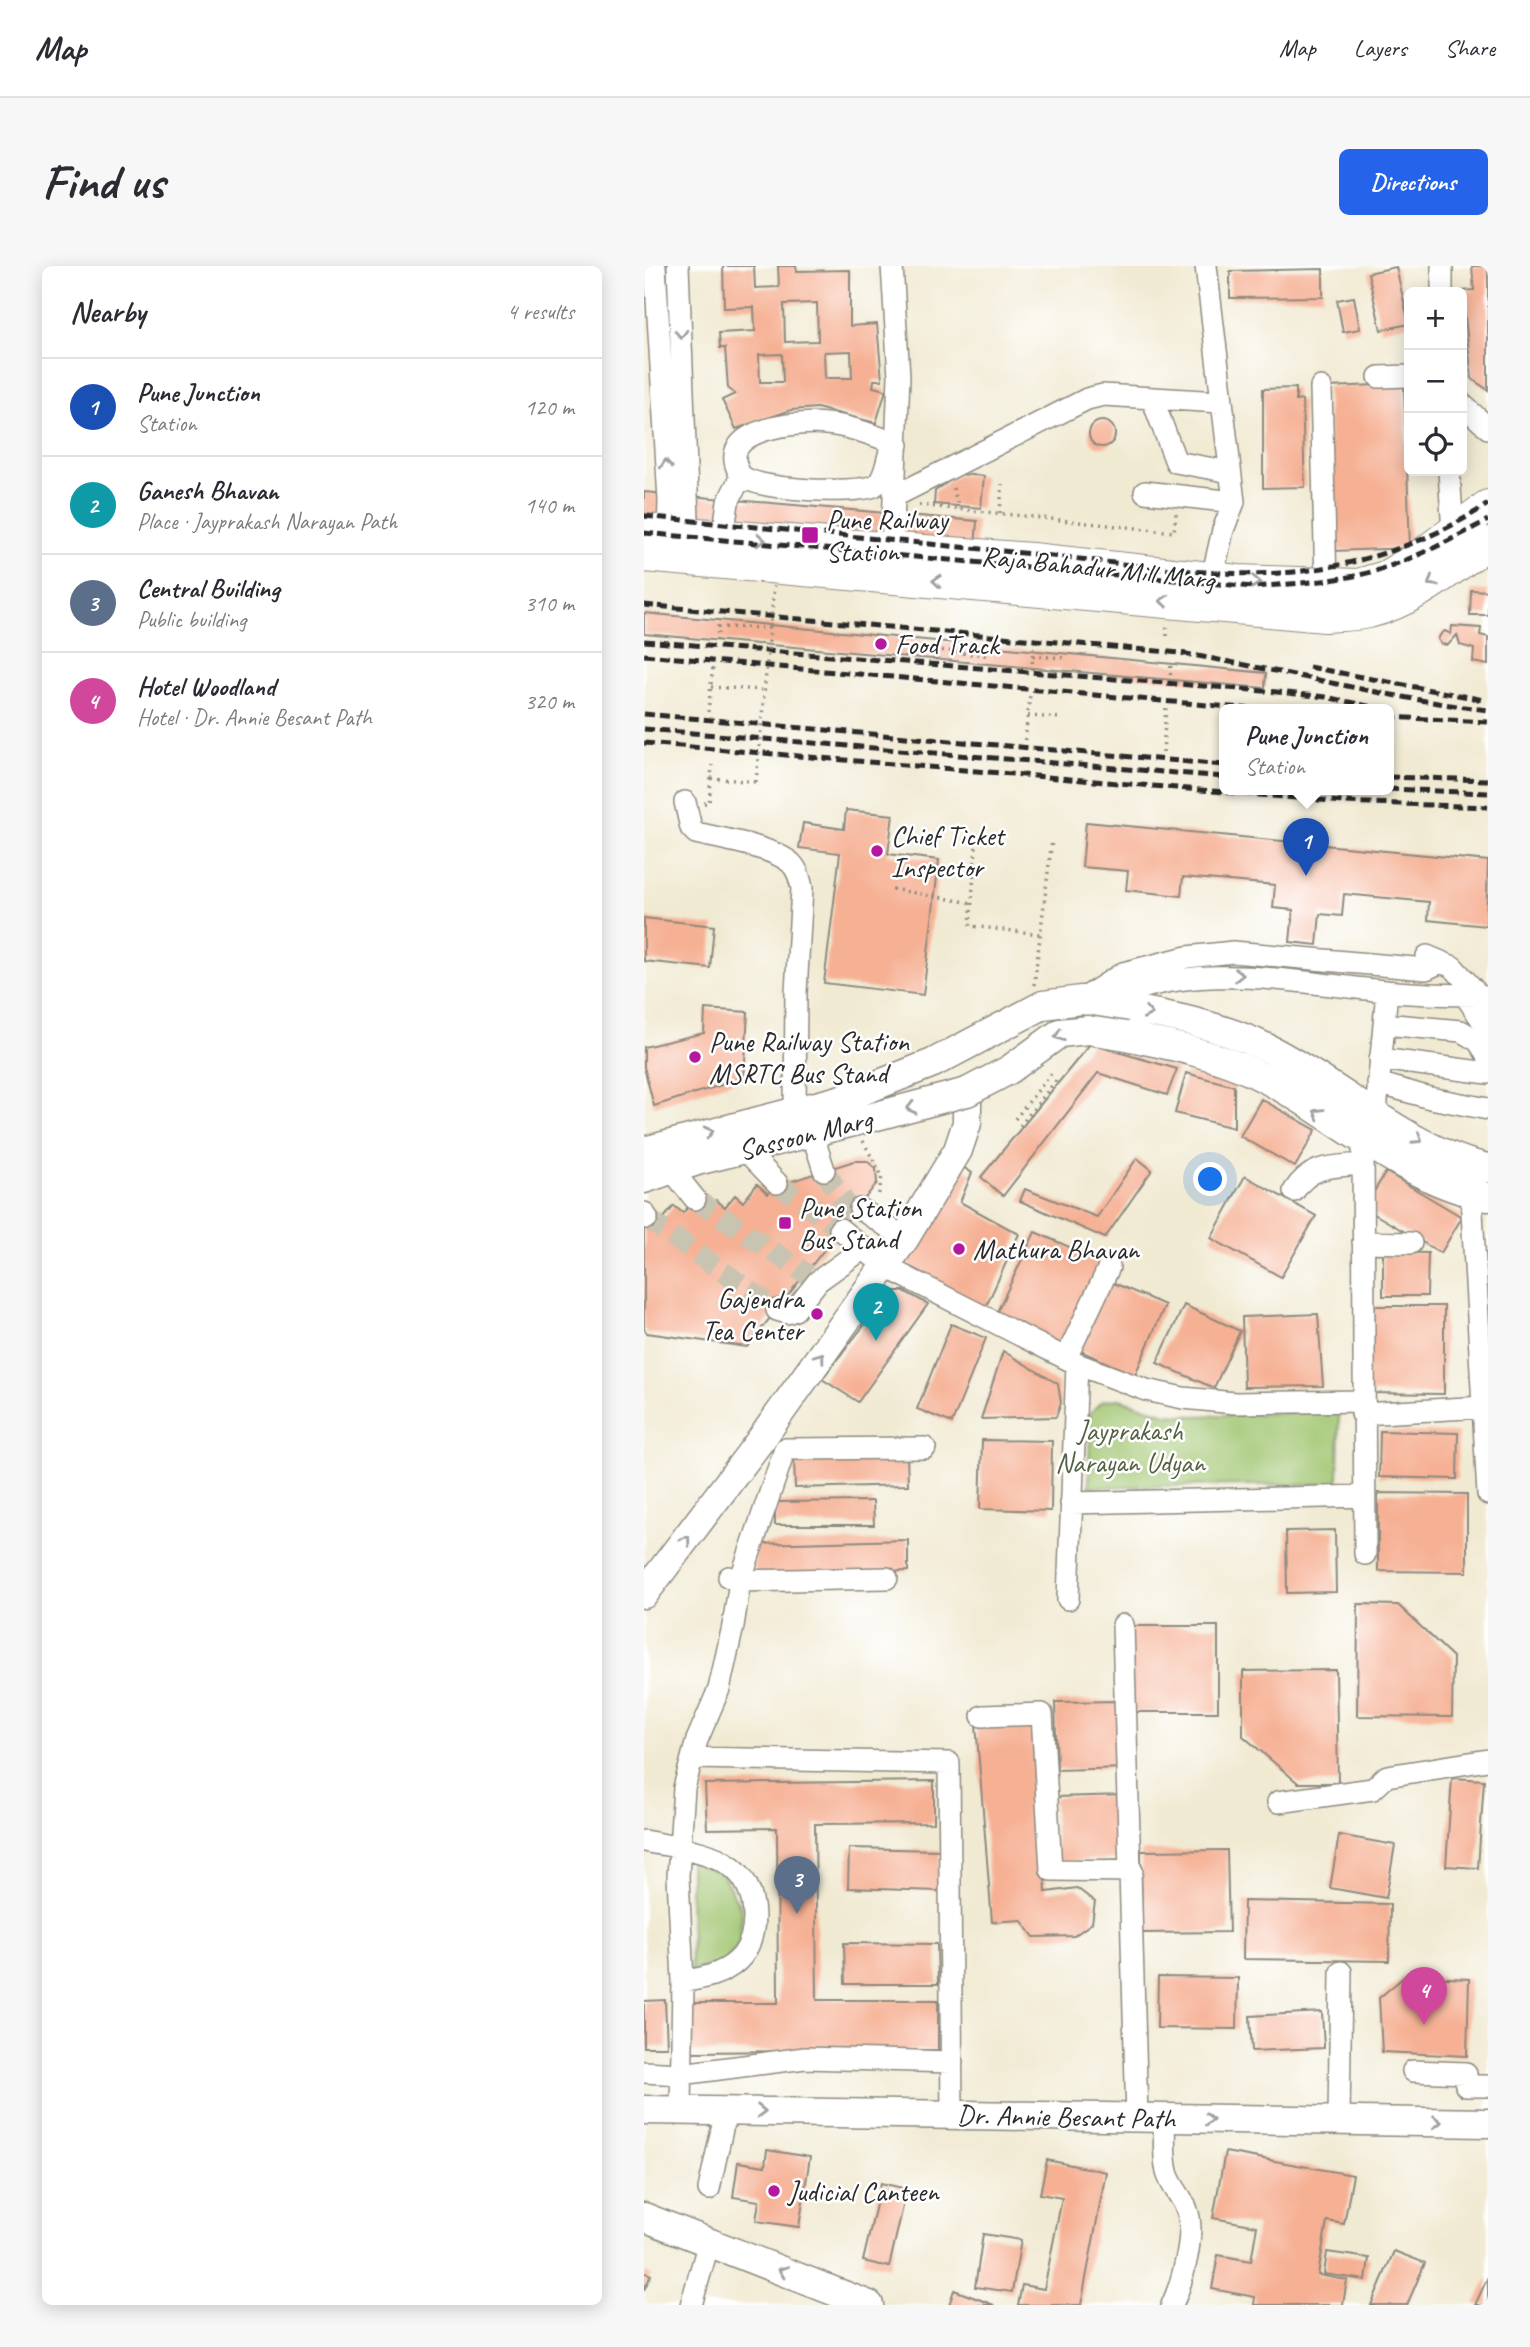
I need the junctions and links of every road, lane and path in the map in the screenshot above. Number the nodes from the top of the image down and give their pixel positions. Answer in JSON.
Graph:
{"nodes":[{"id":1,"x":655,"y":266,"type":"edge"},
{"id":2,"x":678,"y":266,"type":"edge"},
{"id":3,"x":892,"y":266,"type":"edge"},
{"id":4,"x":1206,"y":266,"type":"edge"},
{"id":5,"x":1442,"y":266,"type":"edge"},
{"id":6,"x":1442,"y":287,"type":"edge"},
{"id":7,"x":1404,"y":376,"type":"edge"},
{"id":8,"x":1379,"y":377,"type":"dead end"},
{"id":9,"x":1321,"y":387,"type":"dead end"},
{"id":10,"x":1152,"y":398,"type":"junction"},
{"id":11,"x":1220,"y":401,"type":"junction"},
{"id":12,"x":1467,"y":407,"type":"edge"},
{"id":13,"x":1467,"y":409,"type":"edge"},
{"id":14,"x":1488,"y":411,"type":"edge"},
{"id":15,"x":1488,"y":428,"type":"edge"},
{"id":16,"x":895,"y":443,"type":"junction"},
{"id":17,"x":1230,"y":472,"type":"junction"},
{"id":18,"x":741,"y":476,"type":"junction"},
{"id":19,"x":1449,"y":476,"type":"edge"},
{"id":20,"x":951,"y":480,"type":"dead end"},
{"id":21,"x":1002,"y":484,"type":"dead end"},
{"id":22,"x":1145,"y":492,"type":"dead end"},
{"id":23,"x":932,"y":499,"type":"dead end"},
{"id":24,"x":903,"y":500,"type":"junction"},
{"id":25,"x":1234,"y":502,"type":"junction"},
{"id":26,"x":1488,"y":506,"type":"edge"},
{"id":27,"x":931,"y":507,"type":"junction"},
{"id":28,"x":959,"y":509,"type":"junction"},
{"id":29,"x":1000,"y":513,"type":"junction"},
{"id":30,"x":1174,"y":532,"type":"dead end"},
{"id":31,"x":1453,"y":533,"type":"junction"},
{"id":32,"x":723,"y":537,"type":"junction"},
{"id":33,"x":1488,"y":543,"type":"edge"},
{"id":34,"x":667,"y":545,"type":"edge"},
{"id":35,"x":892,"y":549,"type":"junction"},
{"id":36,"x":1212,"y":578,"type":"junction"},
{"id":37,"x":774,"y":586,"type":"dead end"},
{"id":38,"x":1326,"y":586,"type":"junction"},
{"id":39,"x":719,"y":619,"type":"dead end"},
{"id":40,"x":718,"y":627,"type":"junction"},
{"id":41,"x":770,"y":628,"type":"junction"},
{"id":42,"x":717,"y":641,"type":"dead end"},
{"id":43,"x":1034,"y":648,"type":"dead end"},
{"id":44,"x":928,"y":649,"type":"dead end"},
{"id":45,"x":990,"y":656,"type":"dead end"},
{"id":46,"x":1033,"y":656,"type":"junction"},
{"id":47,"x":1067,"y":658,"type":"dead end"},
{"id":48,"x":1171,"y":661,"type":"dead end"},
{"id":49,"x":713,"y":666,"type":"dead end"},
{"id":50,"x":1032,"y":670,"type":"dead end"},
{"id":51,"x":1170,"y":682,"type":"dead end"},
{"id":52,"x":711,"y":687,"type":"junction"},
{"id":53,"x":764,"y":690,"type":"junction"},
{"id":54,"x":1030,"y":695,"type":"dead end"},
{"id":55,"x":1166,"y":707,"type":"dead end"},
{"id":56,"x":708,"y":712,"type":"dead end"},
{"id":57,"x":1028,"y":716,"type":"junction"},
{"id":58,"x":1062,"y":719,"type":"dead end"},
{"id":59,"x":1025,"y":740,"type":"dead end"},
{"id":60,"x":1163,"y":752,"type":"dead end"},
{"id":61,"x":712,"y":765,"type":"dead end"},
{"id":62,"x":710,"y":778,"type":"junction"},
{"id":63,"x":685,"y":802,"type":"joint"},
{"id":64,"x":977,"y":833,"type":"dead end"},
{"id":65,"x":1052,"y":840,"type":"dead end"},
{"id":66,"x":892,"y":889,"type":"dead end"},
{"id":67,"x":972,"y":903,"type":"junction"},
{"id":68,"x":1040,"y":934,"type":"junction"},
{"id":69,"x":1387,"y":991,"type":"junction"},
{"id":70,"x":1034,"y":994,"type":"dead end"},
{"id":71,"x":1478,"y":999,"type":"edge"},
{"id":72,"x":1091,"y":1002,"type":"junction"},
{"id":73,"x":1384,"y":1024,"type":"junction"},
{"id":74,"x":1488,"y":1029,"type":"edge"},
{"id":75,"x":953,"y":1050,"type":"junction"},
{"id":76,"x":1488,"y":1056,"type":"edge"},
{"id":77,"x":1380,"y":1059,"type":"junction"},
{"id":78,"x":1488,"y":1073,"type":"edge"},
{"id":79,"x":1051,"y":1074,"type":"dead end"},
{"id":80,"x":1058,"y":1078,"type":"dead end"},
{"id":81,"x":1378,"y":1083,"type":"junction"},
{"id":82,"x":967,"y":1092,"type":"junction"},
{"id":83,"x":1488,"y":1109,"type":"edge"},
{"id":84,"x":847,"y":1111,"type":"junction"},
{"id":85,"x":1376,"y":1112,"type":"junction"},
{"id":86,"x":1015,"y":1119,"type":"dead end"},
{"id":87,"x":810,"y":1125,"type":"junction"},
{"id":88,"x":1020,"y":1126,"type":"dead end"},
{"id":89,"x":744,"y":1149,"type":"junction"},
{"id":90,"x":644,"y":1152,"type":"edge"},
{"id":91,"x":1363,"y":1152,"type":"junction"},
{"id":92,"x":829,"y":1168,"type":"tunnel mouth"},
{"id":93,"x":1488,"y":1168,"type":"edge"},
{"id":94,"x":671,"y":1169,"type":"junction"},
{"id":95,"x":644,"y":1179,"type":"edge"},
{"id":96,"x":777,"y":1183,"type":"tunnel mouth"},
{"id":97,"x":1294,"y":1191,"type":"dead end"},
{"id":98,"x":1480,"y":1195,"type":"edge"},
{"id":99,"x":695,"y":1199,"type":"tunnel mouth"},
{"id":100,"x":855,"y":1217,"type":"junction"},
{"id":101,"x":1363,"y":1242,"type":"junction"},
{"id":102,"x":1411,"y":1243,"type":"dead end"},
{"id":103,"x":864,"y":1248,"type":"junction"},
{"id":104,"x":896,"y":1251,"type":"junction"},
{"id":105,"x":1109,"y":1267,"type":"dead end"},
{"id":106,"x":777,"y":1310,"type":"dead end"},
{"id":107,"x":1071,"y":1361,"type":"junction"},
{"id":108,"x":1483,"y":1407,"type":"junction"},
{"id":109,"x":1362,"y":1408,"type":"junction"},
{"id":110,"x":925,"y":1448,"type":"dead end"},
{"id":111,"x":1488,"y":1480,"type":"edge"},
{"id":112,"x":1488,"y":1494,"type":"edge"},
{"id":113,"x":1365,"y":1496,"type":"junction"},
{"id":114,"x":1071,"y":1503,"type":"junction"},
{"id":115,"x":1365,"y":1554,"type":"dead end"},
{"id":116,"x":733,"y":1578,"type":"junction"},
{"id":117,"x":887,"y":1578,"type":"dead end"},
{"id":118,"x":646,"y":1588,"type":"edge"},
{"id":119,"x":1068,"y":1599,"type":"dead end"},
{"id":120,"x":1123,"y":1625,"type":"dead end"},
{"id":121,"x":982,"y":1716,"type":"dead end"},
{"id":122,"x":692,"y":1758,"type":"junction"},
{"id":123,"x":1488,"y":1760,"type":"edge"},
{"id":124,"x":1278,"y":1802,"type":"dead end"},
{"id":125,"x":644,"y":1841,"type":"edge"},
{"id":126,"x":680,"y":1848,"type":"junction"},
{"id":127,"x":1132,"y":1871,"type":"junction"},
{"id":128,"x":1341,"y":1972,"type":"dead end"},
{"id":129,"x":683,"y":1981,"type":"junction"},
{"id":130,"x":952,"y":2062,"type":"junction"},
{"id":131,"x":1413,"y":2071,"type":"dead end"},
{"id":132,"x":644,"y":2072,"type":"edge"},
{"id":133,"x":681,"y":2074,"type":"junction"},
{"id":134,"x":1488,"y":2086,"type":"edge"},
{"id":135,"x":644,"y":2110,"type":"edge"},
{"id":136,"x":681,"y":2110,"type":"junction"},
{"id":137,"x":726,"y":2111,"type":"junction"},
{"id":138,"x":952,"y":2115,"type":"junction"},
{"id":139,"x":1150,"y":2118,"type":"junction"},
{"id":140,"x":1339,"y":2121,"type":"junction"},
{"id":141,"x":1488,"y":2123,"type":"edge"},
{"id":142,"x":709,"y":2189,"type":"dead end"},
{"id":143,"x":644,"y":2217,"type":"edge"},
{"id":144,"x":709,"y":2242,"type":"junction"},
{"id":145,"x":691,"y":2305,"type":"edge"},
{"id":146,"x":869,"y":2305,"type":"edge"},
{"id":147,"x":1172,"y":2305,"type":"edge"}],
"edges":[{"from":34,"to":1,"type":"street","one_way":true},
{"from":2,"to":34,"type":"street","one_way":true},
{"from":3,"to":16,"type":"street"},
{"from":4,"to":11,"type":"street"},
{"from":5,"to":6,"type":"street"},
{"from":7,"to":8,"type":"street"},
{"from":9,"to":38,"type":"street"},
{"from":10,"to":11,"type":"street"},
{"from":10,"to":17,"type":"street"},
{"from":10,"to":24,"type":"street"},
{"from":11,"to":17,"type":"street"},
{"from":12,"to":14,"type":"street"},
{"from":13,"to":15,"type":"street"},
{"from":16,"to":18,"type":"street"},
{"from":16,"to":18,"type":"street"},
{"from":16,"to":24,"type":"street"},
{"from":17,"to":25,"type":"street"},
{"from":18,"to":32,"type":"street"},
{"from":19,"to":31,"type":"street"},
{"from":20,"to":28,"type":"path"},
{"from":21,"to":29,"type":"path"},
{"from":22,"to":25,"type":"street"},
{"from":23,"to":27,"type":"path"},
{"from":24,"to":27,"type":"path"},
{"from":24,"to":35,"type":"street"},
{"from":25,"to":36,"type":"street"},
{"from":26,"to":31,"type":"highway","name":"Raja Bahadur Mill Marg"},
{"from":27,"to":28,"type":"path"},
{"from":28,"to":29,"type":"path"},
{"from":29,"to":30,"type":"path"},
{"from":31,"to":38,"type":"highway","name":"Raja Bahadur Mill Marg"},
{"from":32,"to":34,"type":"highway","name":"Raja Bahadur Mill Marg"},
{"from":32,"to":35,"type":"highway","name":"Raja Bahadur Mill Marg","one_way":true},
{"from":33,"to":34,"type":"highway","name":"Raja Bahadur Mill Marg","one_way":true},
{"from":35,"to":36,"type":"highway","name":"Raja Bahadur Mill Marg"},
{"from":36,"to":38,"type":"highway","name":"Raja Bahadur Mill Marg","one_way":true},
{"from":37,"to":41,"type":"path","bridge":true},
{"from":39,"to":40,"type":"path"},
{"from":40,"to":41,"type":"path"},
{"from":40,"to":42,"type":"path"},
{"from":41,"to":53,"type":"path","bridge":true},
{"from":43,"to":46,"type":"path"},
{"from":44,"to":45,"type":"path"},
{"from":46,"to":47,"type":"path"},
{"from":46,"to":50,"type":"path"},
{"from":48,"to":51,"type":"path"},
{"from":49,"to":52,"type":"path"},
{"from":52,"to":53,"type":"path"},
{"from":52,"to":56,"type":"path"},
{"from":53,"to":62,"type":"path","bridge":true},
{"from":54,"to":57,"type":"path"},
{"from":55,"to":60,"type":"path"},
{"from":57,"to":58,"type":"path"},
{"from":57,"to":59,"type":"path"},
{"from":61,"to":62,"type":"path"},
{"from":62,"to":63,"type":"path"},
{"from":63,"to":87,"type":"street"},
{"from":64,"to":67,"type":"path"},
{"from":65,"to":68,"type":"path"},
{"from":66,"to":67,"type":"path"},
{"from":67,"to":68,"type":"path"},
{"from":68,"to":70,"type":"path"},
{"from":69,"to":71,"type":"street"},
{"from":72,"to":69,"type":"street","one_way":true},
{"from":69,"to":73,"type":"street"},
{"from":71,"to":72,"type":"street"},
{"from":71,"to":74,"type":"street"},
{"from":72,"to":75,"type":"main road","name":"Sassoon Marg","bridge":true},
{"from":72,"to":85,"type":"main road","one_way":true},
{"from":73,"to":76,"type":"street"},
{"from":73,"to":77,"type":"street"},
{"from":75,"to":82,"type":"main road"},
{"from":75,"to":84,"type":"main road","name":"Sassoon Marg","bridge":true},
{"from":77,"to":78,"type":"street"},
{"from":77,"to":81,"type":"street"},
{"from":79,"to":86,"type":"path"},
{"from":80,"to":88,"type":"path"},
{"from":81,"to":83,"type":"street"},
{"from":81,"to":85,"type":"street"},
{"from":82,"to":84,"type":"main road","name":"Sassoon Marg","one_way":true,"bridge":true},
{"from":91,"to":82,"type":"main road","name":"Sassoon Marg","one_way":true,"bridge":true},
{"from":82,"to":104,"type":"main road"},
{"from":84,"to":87,"type":"main road","name":"Sassoon Marg"},
{"from":84,"to":100,"type":"path"},
{"from":85,"to":93,"type":"main road","one_way":true},
{"from":87,"to":89,"type":"main road","name":"Sassoon Marg"},
{"from":90,"to":87,"type":"main road","name":"Sassoon Marg","one_way":true},
{"from":87,"to":92,"type":"street"},
{"from":89,"to":94,"type":"main road","name":"Sassoon Marg"},
{"from":89,"to":96,"type":"street"},
{"from":91,"to":97,"type":"street"},
{"from":91,"to":98,"type":"main road","name":"Sassoon Marg"},
{"from":91,"to":101,"type":"street"},
{"from":94,"to":95,"type":"main road","name":"Sassoon Marg"},
{"from":94,"to":99,"type":"street"},
{"from":98,"to":108,"type":"street"},
{"from":100,"to":103,"type":"street"},
{"from":100,"to":104,"type":"street"},
{"from":101,"to":102,"type":"street"},
{"from":101,"to":109,"type":"street"},
{"from":103,"to":104,"type":"street"},
{"from":103,"to":106,"type":"street"},
{"from":104,"to":107,"type":"street"},
{"from":118,"to":104,"type":"main road","one_way":true},
{"from":105,"to":107,"type":"street"},
{"from":107,"to":109,"type":"street"},
{"from":107,"to":114,"type":"street"},
{"from":108,"to":109,"type":"street"},
{"from":108,"to":111,"type":"street"},
{"from":109,"to":113,"type":"street"},
{"from":110,"to":116,"type":"street"},
{"from":111,"to":112,"type":"street"},
{"from":113,"to":114,"type":"street"},
{"from":113,"to":115,"type":"street"},
{"from":114,"to":119,"type":"street"},
{"from":116,"to":117,"type":"street"},
{"from":116,"to":122,"type":"street"},
{"from":120,"to":127,"type":"street"},
{"from":121,"to":127,"type":"street"},
{"from":122,"to":126,"type":"street"},
{"from":122,"to":130,"type":"street"},
{"from":123,"to":124,"type":"street"},
{"from":125,"to":126,"type":"street"},
{"from":126,"to":129,"type":"street"},
{"from":126,"to":129,"type":"street"},
{"from":127,"to":139,"type":"street"},
{"from":128,"to":140,"type":"street"},
{"from":129,"to":133,"type":"street"},
{"from":130,"to":133,"type":"street"},
{"from":130,"to":138,"type":"street"},
{"from":131,"to":134,"type":"street"},
{"from":132,"to":133,"type":"street"},
{"from":133,"to":136,"type":"street"},
{"from":135,"to":136,"type":"main road","name":"Dr. Annie Besant Path"},
{"from":136,"to":137,"type":"main road","name":"Dr. Annie Besant Path"},
{"from":137,"to":138,"type":"main road","name":"Dr. Annie Besant Path","one_way":true},
{"from":137,"to":142,"type":"street"},
{"from":138,"to":139,"type":"main road","name":"Dr. Annie Besant Path"},
{"from":139,"to":140,"type":"main road","name":"Dr. Annie Besant Path","one_way":true},
{"from":139,"to":147,"type":"street"},
{"from":140,"to":141,"type":"main road","name":"Dr. Annie Besant Path","one_way":true},
{"from":143,"to":144,"type":"main road"},
{"from":144,"to":145,"type":"street"},
{"from":146,"to":144,"type":"main road","one_way":true}]}
